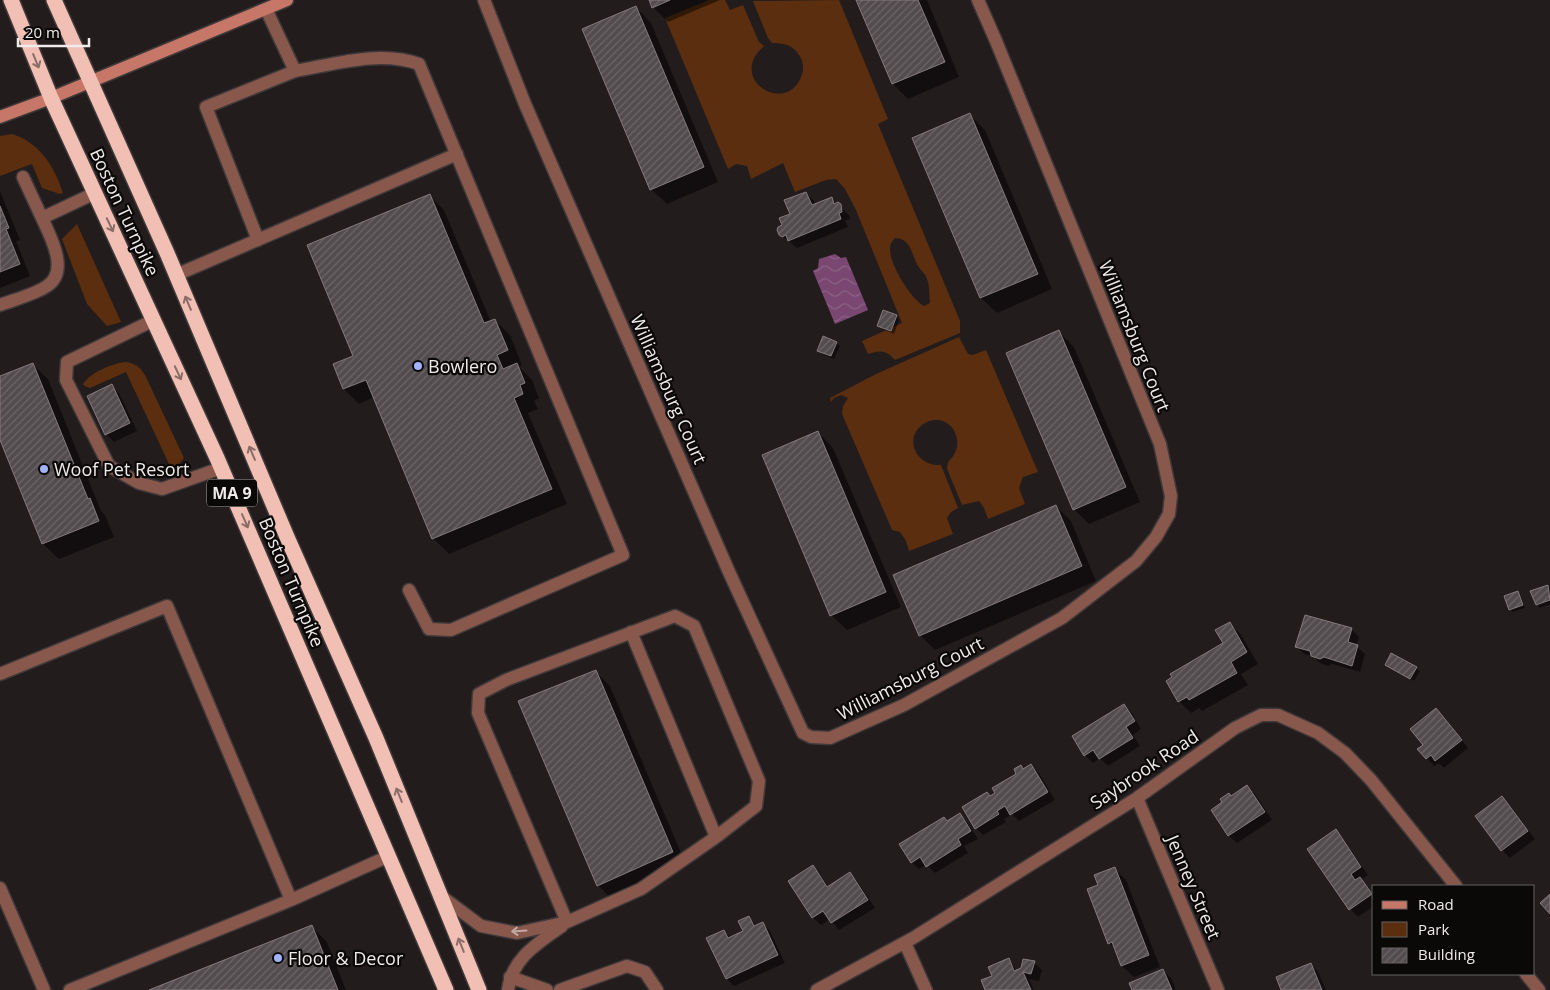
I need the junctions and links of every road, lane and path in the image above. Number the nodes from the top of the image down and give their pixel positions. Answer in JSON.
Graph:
{"nodes":[{"id":1,"x":11,"y":0,"type":"edge"},
{"id":2,"x":54,"y":0,"type":"edge"},
{"id":3,"x":287,"y":0,"type":"edge"},
{"id":4,"x":484,"y":0,"type":"edge"},
{"id":5,"x":978,"y":0,"type":"edge"},
{"id":6,"x":266,"y":9,"type":"junction"},
{"id":7,"x":295,"y":70,"type":"junction"},
{"id":8,"x":90,"y":80,"type":"junction"},
{"id":9,"x":51,"y":98,"type":"junction"},
{"id":10,"x":0,"y":117,"type":"edge"},
{"id":11,"x":457,"y":154,"type":"junction"},
{"id":12,"x":23,"y":177,"type":"dead end"},
{"id":13,"x":95,"y":193,"type":"junction"},
{"id":14,"x":42,"y":218,"type":"junction"},
{"id":15,"x":258,"y":240,"type":"junction"},
{"id":16,"x":176,"y":275,"type":"junction"},
{"id":17,"x":0,"y":305,"type":"edge"},
{"id":18,"x":154,"y":320,"type":"junction"},
{"id":19,"x":221,"y":468,"type":"junction"},
{"id":20,"x":409,"y":590,"type":"dead end"},
{"id":21,"x":631,"y":632,"type":"junction"},
{"id":22,"x":0,"y":674,"type":"edge"},
{"id":23,"x":1137,"y":798,"type":"junction"},
{"id":24,"x":716,"y":837,"type":"junction"},
{"id":25,"x":389,"y":856,"type":"junction"},
{"id":26,"x":1455,"y":885,"type":"edge"},
{"id":27,"x":1,"y":896,"type":"edge"},
{"id":28,"x":441,"y":896,"type":"junction"},
{"id":29,"x":291,"y":900,"type":"junction"},
{"id":30,"x":567,"y":922,"type":"junction"},
{"id":31,"x":905,"y":943,"type":"junction"},
{"id":32,"x":1527,"y":975,"type":"edge"},
{"id":33,"x":510,"y":977,"type":"junction"},
{"id":34,"x":44,"y":990,"type":"edge"},
{"id":35,"x":70,"y":990,"type":"edge"},
{"id":36,"x":446,"y":990,"type":"edge"},
{"id":37,"x":480,"y":990,"type":"edge"},
{"id":38,"x":508,"y":990,"type":"edge"},
{"id":39,"x":547,"y":990,"type":"edge"},
{"id":40,"x":560,"y":990,"type":"edge"},
{"id":41,"x":657,"y":990,"type":"edge"},
{"id":42,"x":817,"y":990,"type":"edge"},
{"id":43,"x":926,"y":990,"type":"edge"},
{"id":44,"x":1218,"y":990,"type":"edge"},
{"id":45,"x":1539,"y":990,"type":"edge"}],
"edges":[{"from":1,"to":9,"type":"highway","name":"Boston Turnpike","number":"MA 9","one_way":true},
{"from":2,"to":8,"type":"highway","name":"Boston Turnpike","number":"MA 9"},
{"from":3,"to":6,"type":"street"},
{"from":4,"to":5,"type":"street","name":"Williamsburg Court"},
{"from":6,"to":7,"type":"street"},
{"from":6,"to":8,"type":"street"},
{"from":7,"to":11,"type":"street"},
{"from":7,"to":15,"type":"street"},
{"from":8,"to":9,"type":"street"},
{"from":8,"to":16,"type":"highway","name":"Boston Turnpike","number":"MA 9"},
{"from":9,"to":10,"type":"street"},
{"from":9,"to":13,"type":"highway","name":"Boston Turnpike","number":"MA 9"},
{"from":11,"to":15,"type":"street"},
{"from":11,"to":20,"type":"street"},
{"from":12,"to":14,"type":"street"},
{"from":13,"to":14,"type":"street"},
{"from":13,"to":18,"type":"highway","name":"Boston Turnpike","number":"MA 9","one_way":true},
{"from":14,"to":17,"type":"street"},
{"from":15,"to":16,"type":"street"},
{"from":28,"to":16,"type":"highway","name":"Boston Turnpike","number":"MA 9","one_way":true},
{"from":18,"to":19,"type":"highway","name":"Boston Turnpike","number":"MA 9","one_way":true},
{"from":18,"to":19,"type":"street"},
{"from":19,"to":25,"type":"highway","name":"Boston Turnpike","number":"MA 9","one_way":true},
{"from":21,"to":24,"type":"street"},
{"from":21,"to":24,"type":"street"},
{"from":21,"to":30,"type":"street"},
{"from":22,"to":29,"type":"street"},
{"from":23,"to":26,"type":"street","name":"Saybrook Road"},
{"from":23,"to":31,"type":"street","name":"Saybrook Road"},
{"from":23,"to":44,"type":"street","name":"Jenney Street"},
{"from":24,"to":30,"type":"street"},
{"from":25,"to":29,"type":"street"},
{"from":25,"to":36,"type":"highway","name":"Boston Turnpike","number":"MA 9"},
{"from":27,"to":34,"type":"street"},
{"from":30,"to":28,"type":"street","one_way":true},
{"from":37,"to":28,"type":"highway","name":"Boston Turnpike","number":"MA 9","one_way":true},
{"from":29,"to":35,"type":"street"},
{"from":30,"to":33,"type":"street"},
{"from":31,"to":42,"type":"street","name":"Saybrook Road"},
{"from":31,"to":43,"type":"street"},
{"from":32,"to":45,"type":"street"},
{"from":33,"to":38,"type":"street"},
{"from":33,"to":39,"type":"street"},
{"from":40,"to":41,"type":"street"}]}
